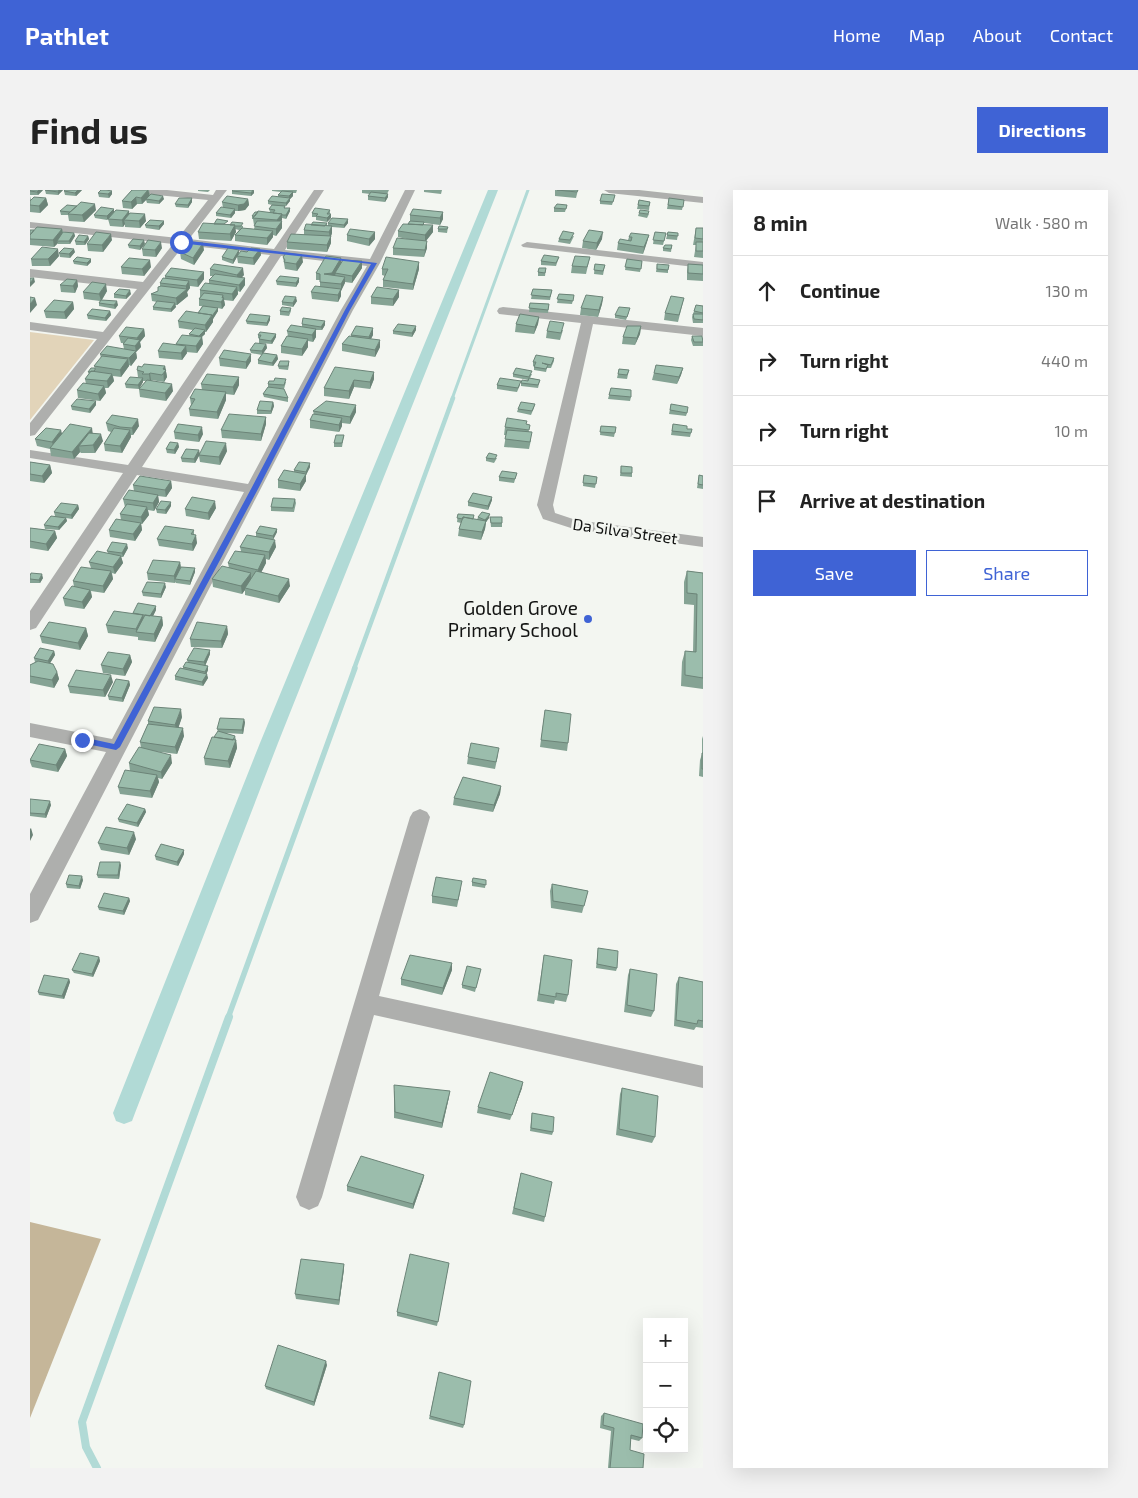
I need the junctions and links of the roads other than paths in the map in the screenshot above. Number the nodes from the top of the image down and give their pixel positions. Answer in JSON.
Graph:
{"nodes":[{"id":1,"x":136,"y":190,"type":"edge"},
{"id":2,"x":319,"y":190,"type":"edge"},
{"id":3,"x":410,"y":190,"type":"edge"},
{"id":4,"x":609,"y":190,"type":"edge"},
{"id":5,"x":218,"y":194,"type":"edge"},
{"id":6,"x":703,"y":200,"type":"edge"},
{"id":7,"x":30,"y":225,"type":"edge"},
{"id":8,"x":181,"y":242,"type":"junction"},
{"id":9,"x":527,"y":245,"type":"dead end"},
{"id":10,"x":277,"y":252,"type":"junction"},
{"id":11,"x":374,"y":263,"type":"junction"},
{"id":12,"x":703,"y":265,"type":"edge"},
{"id":13,"x":30,"y":273,"type":"edge"},
{"id":14,"x":146,"y":286,"type":"junction"},
{"id":15,"x":503,"y":311,"type":"dead end"},
{"id":16,"x":588,"y":320,"type":"junction"},
{"id":17,"x":30,"y":326,"type":"edge"},
{"id":18,"x":703,"y":332,"type":"edge"},
{"id":19,"x":106,"y":336,"type":"junction"},
{"id":20,"x":30,"y":432,"type":"edge"},
{"id":21,"x":30,"y":454,"type":"edge"},
{"id":22,"x":131,"y":470,"type":"junction"},
{"id":23,"x":254,"y":489,"type":"junction"},
{"id":24,"x":703,"y":542,"type":"edge"},
{"id":25,"x":30,"y":624,"type":"edge"},
{"id":26,"x":30,"y":730,"type":"edge"},
{"id":27,"x":116,"y":747,"type":"junction"},
{"id":28,"x":420,"y":817,"type":"dead end"},
{"id":29,"x":30,"y":914,"type":"edge"},
{"id":30,"x":366,"y":1003,"type":"junction"},
{"id":31,"x":703,"y":1077,"type":"edge"},
{"id":32,"x":309,"y":1197,"type":"dead end"}],
"edges":[{"from":1,"to":5,"type":"street"},
{"from":2,"to":10,"type":"street"},
{"from":3,"to":11,"type":"street"},
{"from":4,"to":6,"type":"street"},
{"from":5,"to":8,"type":"street"},
{"from":7,"to":8,"type":"street"},
{"from":8,"to":10,"type":"street"},
{"from":8,"to":14,"type":"street"},
{"from":9,"to":12,"type":"street"},
{"from":10,"to":11,"type":"street"},
{"from":10,"to":22,"type":"street"},
{"from":11,"to":23,"type":"street"},
{"from":13,"to":14,"type":"street"},
{"from":14,"to":19,"type":"street"},
{"from":15,"to":16,"type":"street"},
{"from":16,"to":18,"type":"street"},
{"from":16,"to":24,"type":"street","name":"Da Silva Street"},
{"from":17,"to":19,"type":"street"},
{"from":19,"to":20,"type":"street"},
{"from":21,"to":22,"type":"street"},
{"from":22,"to":23,"type":"street"},
{"from":22,"to":25,"type":"street"},
{"from":23,"to":27,"type":"street"},
{"from":26,"to":27,"type":"street"},
{"from":27,"to":29,"type":"street"},
{"from":28,"to":30,"type":"street"},
{"from":30,"to":31,"type":"street"},
{"from":30,"to":32,"type":"street"}]}
